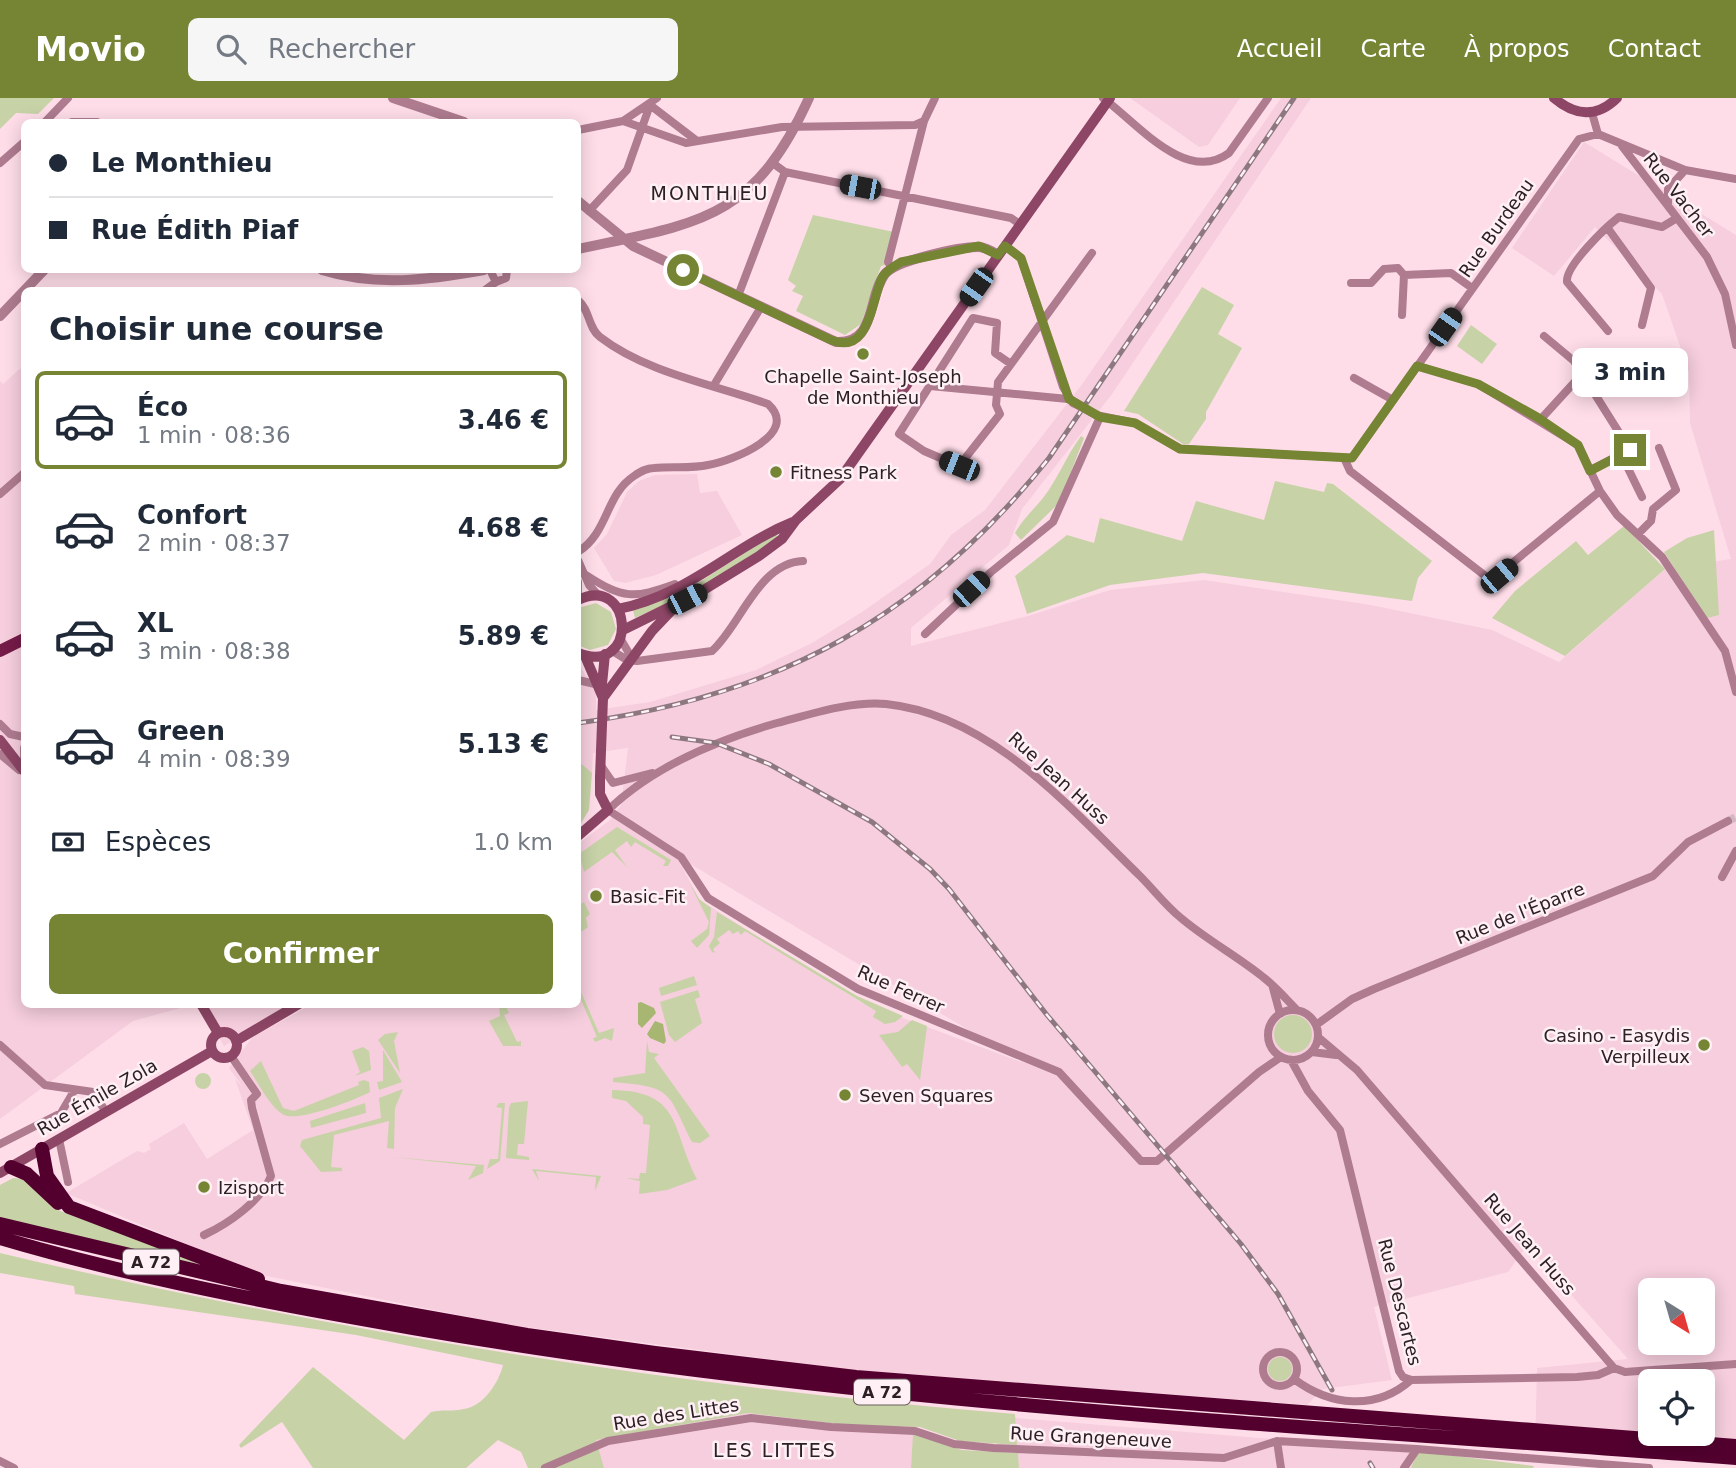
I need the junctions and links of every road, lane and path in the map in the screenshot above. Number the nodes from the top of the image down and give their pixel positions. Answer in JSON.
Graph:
{"nodes":[{"id":1,"x":68,"y":98,"type":"edge"},
{"id":2,"x":393,"y":98,"type":"edge"},
{"id":3,"x":809,"y":98,"type":"edge"},
{"id":4,"x":935,"y":98,"type":"edge"},
{"id":5,"x":1268,"y":98,"type":"edge"},
{"id":6,"x":1554,"y":98,"type":"edge"},
{"id":7,"x":1617,"y":98,"type":"edge"},
{"id":8,"x":1107,"y":99,"type":"edge"},
{"id":9,"x":652,"y":100,"type":"edge"},
{"id":10,"x":1592,"y":113,"type":"junction"},
{"id":11,"x":48,"y":119,"type":"edge"},
{"id":12,"x":455,"y":119,"type":"edge"},
{"id":13,"x":623,"y":121,"type":"junction"},
{"id":14,"x":924,"y":121,"type":"junction"},
{"id":15,"x":642,"y":127,"type":"junction"},
{"id":16,"x":796,"y":127,"type":"junction"},
{"id":17,"x":581,"y":129,"type":"edge"},
{"id":18,"x":1598,"y":134,"type":"junction"},
{"id":19,"x":697,"y":141,"type":"junction"},
{"id":20,"x":1620,"y":144,"type":"junction"},
{"id":21,"x":21,"y":145,"type":"edge"},
{"id":22,"x":0,"y":163,"type":"edge"},
{"id":23,"x":774,"y":163,"type":"junction"},
{"id":24,"x":1685,"y":170,"type":"junction"},
{"id":25,"x":785,"y":172,"type":"junction"},
{"id":26,"x":1736,"y":179,"type":"edge"},
{"id":27,"x":905,"y":196,"type":"junction"},
{"id":28,"x":581,"y":204,"type":"edge"},
{"id":29,"x":1668,"y":206,"type":"junction"},
{"id":30,"x":589,"y":211,"type":"junction"},
{"id":31,"x":1677,"y":218,"type":"junction"},
{"id":32,"x":1021,"y":225,"type":"junction"},
{"id":33,"x":1607,"y":227,"type":"junction"},
{"id":34,"x":624,"y":239,"type":"junction"},
{"id":35,"x":581,"y":249,"type":"edge"},
{"id":36,"x":1002,"y":250,"type":"junction"},
{"id":37,"x":1092,"y":253,"type":"dead end"},
{"id":38,"x":891,"y":268,"type":"junction"},
{"id":39,"x":41,"y":273,"type":"edge"},
{"id":40,"x":336,"y":273,"type":"edge"},
{"id":41,"x":453,"y":273,"type":"edge"},
{"id":42,"x":507,"y":273,"type":"edge"},
{"id":43,"x":1404,"y":275,"type":"junction"},
{"id":44,"x":1351,"y":283,"type":"dead end"},
{"id":45,"x":28,"y":287,"type":"edge"},
{"id":46,"x":492,"y":287,"type":"edge"},
{"id":47,"x":1472,"y":288,"type":"junction"},
{"id":48,"x":21,"y":294,"type":"edge"},
{"id":49,"x":738,"y":296,"type":"junction"},
{"id":50,"x":581,"y":303,"type":"edge"},
{"id":51,"x":761,"y":307,"type":"junction"},
{"id":52,"x":1402,"y":315,"type":"dead end"},
{"id":53,"x":0,"y":316,"type":"edge"},
{"id":54,"x":1041,"y":320,"type":"junction"},
{"id":55,"x":1642,"y":325,"type":"dead end"},
{"id":56,"x":1608,"y":331,"type":"dead end"},
{"id":57,"x":1544,"y":335,"type":"dead end"},
{"id":58,"x":1736,"y":345,"type":"edge"},
{"id":59,"x":1011,"y":364,"type":"junction"},
{"id":60,"x":1417,"y":366,"type":"junction"},
{"id":61,"x":1582,"y":374,"type":"junction"},
{"id":62,"x":1354,"y":378,"type":"dead end"},
{"id":63,"x":714,"y":385,"type":"junction"},
{"id":64,"x":930,"y":386,"type":"junction"},
{"id":65,"x":999,"y":387,"type":"junction"},
{"id":66,"x":1393,"y":400,"type":"junction"},
{"id":67,"x":1071,"y":401,"type":"junction"},
{"id":68,"x":1098,"y":416,"type":"junction"},
{"id":69,"x":1541,"y":420,"type":"junction"},
{"id":70,"x":1659,"y":448,"type":"dead end"},
{"id":71,"x":1621,"y":454,"type":"junction"},
{"id":72,"x":1345,"y":460,"type":"junction"},
{"id":73,"x":1590,"y":471,"type":"junction"},
{"id":74,"x":21,"y":476,"type":"edge"},
{"id":75,"x":1600,"y":491,"type":"junction"},
{"id":76,"x":0,"y":495,"type":"edge"},
{"id":77,"x":1642,"y":497,"type":"dead end"},
{"id":78,"x":796,"y":520,"type":"junction"},
{"id":79,"x":1638,"y":534,"type":"junction"},
{"id":80,"x":581,"y":549,"type":"edge"},
{"id":81,"x":803,"y":561,"type":"dead end"},
{"id":82,"x":581,"y":566,"type":"edge"},
{"id":83,"x":586,"y":575,"type":"junction"},
{"id":84,"x":695,"y":580,"type":"junction"},
{"id":85,"x":702,"y":591,"type":"junction"},
{"id":86,"x":599,"y":596,"type":"junction"},
{"id":87,"x":581,"y":599,"type":"edge"},
{"id":88,"x":618,"y":609,"type":"junction"},
{"id":89,"x":21,"y":633,"type":"edge"},
{"id":90,"x":622,"y":634,"type":"junction"},
{"id":91,"x":925,"y":634,"type":"dead end"},
{"id":92,"x":646,"y":639,"type":"junction"},
{"id":93,"x":21,"y":640,"type":"edge"},
{"id":94,"x":0,"y":642,"type":"edge"},
{"id":95,"x":21,"y":648,"type":"edge"},
{"id":96,"x":0,"y":651,"type":"edge"},
{"id":97,"x":608,"y":652,"type":"junction"},
{"id":98,"x":581,"y":654,"type":"edge"},
{"id":99,"x":659,"y":656,"type":"junction"},
{"id":100,"x":0,"y":658,"type":"edge"},
{"id":101,"x":633,"y":660,"type":"junction"},
{"id":102,"x":581,"y":681,"type":"edge"},
{"id":103,"x":599,"y":685,"type":"junction"},
{"id":104,"x":1736,"y":692,"type":"edge"},
{"id":105,"x":603,"y":698,"type":"junction"},
{"id":106,"x":0,"y":724,"type":"edge"},
{"id":107,"x":21,"y":736,"type":"edge"},
{"id":108,"x":0,"y":740,"type":"edge"},
{"id":109,"x":0,"y":754,"type":"edge"},
{"id":110,"x":21,"y":768,"type":"edge"},
{"id":111,"x":21,"y":770,"type":"edge"},
{"id":112,"x":662,"y":771,"type":"junction"},
{"id":113,"x":602,"y":773,"type":"junction"},
{"id":114,"x":608,"y":810,"type":"junction"},
{"id":115,"x":1728,"y":821,"type":"tunnel mouth"},
{"id":116,"x":581,"y":833,"type":"edge"},
{"id":117,"x":1736,"y":851,"type":"edge"},
{"id":118,"x":1722,"y":877,"type":"dead end"},
{"id":119,"x":1272,"y":985,"type":"junction"},
{"id":120,"x":203,"y":1008,"type":"edge"},
{"id":121,"x":292,"y":1008,"type":"edge"},
{"id":122,"x":1297,"y":1010,"type":"junction"},
{"id":123,"x":1280,"y":1014,"type":"junction"},
{"id":124,"x":1316,"y":1025,"type":"junction"},
{"id":125,"x":218,"y":1033,"type":"junction"},
{"id":126,"x":1318,"y":1037,"type":"junction"},
{"id":127,"x":236,"y":1041,"type":"junction"},
{"id":128,"x":0,"y":1045,"type":"edge"},
{"id":129,"x":1272,"y":1049,"type":"junction"},
{"id":130,"x":212,"y":1051,"type":"junction"},
{"id":131,"x":1312,"y":1052,"type":"junction"},
{"id":132,"x":1336,"y":1055,"type":"junction"},
{"id":133,"x":231,"y":1056,"type":"junction"},
{"id":134,"x":1281,"y":1057,"type":"junction"},
{"id":135,"x":1304,"y":1058,"type":"junction"},
{"id":136,"x":1291,"y":1060,"type":"junction"},
{"id":137,"x":1259,"y":1072,"type":"junction"},
{"id":138,"x":1302,"y":1080,"type":"junction"},
{"id":139,"x":74,"y":1091,"type":"junction"},
{"id":140,"x":106,"y":1112,"type":"junction"},
{"id":141,"x":59,"y":1139,"type":"junction"},
{"id":142,"x":0,"y":1144,"type":"edge"},
{"id":143,"x":42,"y":1149,"type":"junction"},
{"id":144,"x":6,"y":1170,"type":"edge"},
{"id":145,"x":68,"y":1182,"type":"dead end"},
{"id":146,"x":69,"y":1207,"type":"junction"},
{"id":147,"x":0,"y":1224,"type":"edge"},
{"id":148,"x":204,"y":1235,"type":"dead end"},
{"id":149,"x":0,"y":1238,"type":"edge"},
{"id":150,"x":0,"y":1244,"type":"edge"},
{"id":151,"x":37,"y":1249,"type":"junction"},
{"id":152,"x":281,"y":1291,"type":"junction"},
{"id":153,"x":1736,"y":1364,"type":"edge"},
{"id":154,"x":1614,"y":1368,"type":"junction"},
{"id":155,"x":1294,"y":1379,"type":"junction"},
{"id":156,"x":1411,"y":1380,"type":"junction"},
{"id":157,"x":902,"y":1430,"type":"joint"},
{"id":158,"x":1277,"y":1441,"type":"junction"},
{"id":159,"x":1736,"y":1446,"type":"edge"},
{"id":160,"x":1417,"y":1449,"type":"junction"},
{"id":161,"x":1736,"y":1458,"type":"edge"},
{"id":162,"x":0,"y":1461,"type":"edge"},
{"id":163,"x":1583,"y":1466,"type":"edge"},
{"id":164,"x":14,"y":1468,"type":"edge"},
{"id":165,"x":545,"y":1468,"type":"edge"},
{"id":166,"x":1281,"y":1468,"type":"edge"},
{"id":167,"x":1404,"y":1468,"type":"edge"},
{"id":168,"x":1649,"y":1468,"type":"edge"}],
"edges":[{"from":1,"to":11,"type":"street"},
{"from":2,"to":12,"type":"street"},
{"from":3,"to":16,"type":"street"},
{"from":4,"to":14,"type":"street"},
{"from":5,"to":8,"type":"street"},
{"from":6,"to":10,"type":"main road"},
{"from":7,"to":10,"type":"main road"},
{"from":8,"to":32,"type":"main road"},
{"from":9,"to":13,"type":"street"},
{"from":9,"to":15,"type":"street"},
{"from":9,"to":19,"type":"street"},
{"from":10,"to":18,"type":"street"},
{"from":13,"to":15,"type":"street"},
{"from":13,"to":17,"type":"street"},
{"from":14,"to":16,"type":"street"},
{"from":14,"to":27,"type":"street"},
{"from":15,"to":19,"type":"street"},
{"from":15,"to":30,"type":"street"},
{"from":16,"to":19,"type":"street"},
{"from":16,"to":23,"type":"street"},
{"from":18,"to":20,"type":"street"},
{"from":18,"to":47,"type":"street","name":"Rue Burdeau"},
{"from":20,"to":24,"type":"street"},
{"from":20,"to":29,"type":"street","name":"Rue Vacher"},
{"from":21,"to":22,"type":"street"},
{"from":23,"to":25,"type":"street"},
{"from":23,"to":34,"type":"street"},
{"from":24,"to":26,"type":"street"},
{"from":24,"to":29,"type":"street"},
{"from":25,"to":27,"type":"street"},
{"from":25,"to":49,"type":"street"},
{"from":27,"to":32,"type":"street"},
{"from":27,"to":38,"type":"street"},
{"from":28,"to":30,"type":"street"},
{"from":29,"to":31,"type":"street","name":"Rue Vacher"},
{"from":30,"to":34,"type":"street"},
{"from":31,"to":33,"type":"street"},
{"from":31,"to":58,"type":"street","name":"Rue Vacher"},
{"from":32,"to":36,"type":"main road"},
{"from":33,"to":55,"type":"street"},
{"from":33,"to":56,"type":"street"},
{"from":34,"to":35,"type":"street"},
{"from":34,"to":49,"type":"street"},
{"from":36,"to":38,"type":"street"},
{"from":36,"to":54,"type":"street"},
{"from":36,"to":78,"type":"main road"},
{"from":37,"to":54,"type":"street"},
{"from":38,"to":51,"type":"street"},
{"from":39,"to":45,"type":"street"},
{"from":40,"to":41,"type":"street"},
{"from":42,"to":46,"type":"street"},
{"from":43,"to":44,"type":"street"},
{"from":43,"to":47,"type":"street"},
{"from":43,"to":52,"type":"street"},
{"from":47,"to":60,"type":"street","name":"Rue Burdeau"},
{"from":48,"to":53,"type":"street"},
{"from":49,"to":51,"type":"street"},
{"from":50,"to":63,"type":"street"},
{"from":51,"to":63,"type":"street"},
{"from":54,"to":59,"type":"street"},
{"from":54,"to":67,"type":"street"},
{"from":57,"to":61,"type":"street"},
{"from":59,"to":64,"type":"street"},
{"from":59,"to":65,"type":"street"},
{"from":60,"to":66,"type":"street","name":"Rue Burdeau"},
{"from":60,"to":69,"type":"street"},
{"from":61,"to":69,"type":"street"},
{"from":61,"to":71,"type":"street"},
{"from":62,"to":66,"type":"street"},
{"from":63,"to":80,"type":"street"},
{"from":64,"to":65,"type":"street"},
{"from":64,"to":65,"type":"street"},
{"from":65,"to":67,"type":"street"},
{"from":66,"to":72,"type":"street","name":"Rue Burdeau"},
{"from":67,"to":68,"type":"street","bridge":true},
{"from":68,"to":72,"type":"street"},
{"from":68,"to":91,"type":"street"},
{"from":69,"to":73,"type":"street"},
{"from":70,"to":79,"type":"street"},
{"from":71,"to":73,"type":"street"},
{"from":71,"to":77,"type":"street"},
{"from":72,"to":75,"type":"street"},
{"from":73,"to":75,"type":"street"},
{"from":74,"to":76,"type":"street"},
{"from":75,"to":79,"type":"street"},
{"from":78,"to":84,"type":"main road"},
{"from":78,"to":85,"type":"main road"},
{"from":79,"to":104,"type":"street"},
{"from":81,"to":99,"type":"street"},
{"from":82,"to":83,"type":"street"},
{"from":83,"to":84,"type":"street"},
{"from":83,"to":86,"type":"street"},
{"from":84,"to":88,"type":"main road"},
{"from":85,"to":90,"type":"main road"},
{"from":85,"to":92,"type":"main road"},
{"from":86,"to":87,"type":"main road"},
{"from":86,"to":88,"type":"main road"},
{"from":88,"to":90,"type":"main road"},
{"from":89,"to":94,"type":"main road"},
{"from":90,"to":97,"type":"main road"},
{"from":90,"to":101,"type":"street"},
{"from":92,"to":99,"type":"street"},
{"from":92,"to":101,"type":"main road"},
{"from":93,"to":96,"type":"main road"},
{"from":95,"to":100,"type":"main road"},
{"from":97,"to":98,"type":"main road"},
{"from":97,"to":101,"type":"street"},
{"from":97,"to":105,"type":"main road"},
{"from":98,"to":103,"type":"main road"},
{"from":99,"to":101,"type":"street"},
{"from":101,"to":105,"type":"main road"},
{"from":102,"to":103,"type":"street"},
{"from":103,"to":105,"type":"main road"},
{"from":105,"to":113,"type":"main road","bridge":true},
{"from":106,"to":107,"type":"street"},
{"from":108,"to":110,"type":"main road"},
{"from":109,"to":111,"type":"street"},
{"from":112,"to":113,"type":"street","name":"Rue Jean Huss"},
{"from":112,"to":114,"type":"street","name":"Rue Jean Huss"},
{"from":112,"to":119,"type":"street","name":"Rue Jean Huss"},
{"from":113,"to":114,"type":"main road"},
{"from":114,"to":116,"type":"main road"},
{"from":114,"to":137,"type":"street","name":"Rue Ferrer"},
{"from":115,"to":124,"type":"street","name":"Rue de l'Éparre"},
{"from":117,"to":118,"type":"street"},
{"from":119,"to":122,"type":"street","name":"Rue Jean Huss"},
{"from":119,"to":123,"type":"street"},
{"from":120,"to":125,"type":"main road"},
{"from":121,"to":127,"type":"main road"},
{"from":122,"to":123,"type":"street"},
{"from":122,"to":124,"type":"street"},
{"from":123,"to":129,"type":"street"},
{"from":124,"to":126,"type":"street"},
{"from":125,"to":127,"type":"main road"},
{"from":125,"to":130,"type":"main road"},
{"from":126,"to":131,"type":"street"},
{"from":126,"to":132,"type":"street","name":"Rue Jean Huss"},
{"from":127,"to":133,"type":"main road"},
{"from":128,"to":139,"type":"street"},
{"from":129,"to":134,"type":"street"},
{"from":129,"to":137,"type":"street"},
{"from":130,"to":133,"type":"main road"},
{"from":130,"to":140,"type":"main road","name":"Rue Émile Zola"},
{"from":131,"to":132,"type":"street"},
{"from":131,"to":135,"type":"street"},
{"from":132,"to":154,"type":"street","name":"Rue Jean Huss"},
{"from":133,"to":148,"type":"street"},
{"from":134,"to":136,"type":"street"},
{"from":134,"to":137,"type":"street"},
{"from":135,"to":136,"type":"street"},
{"from":135,"to":138,"type":"street"},
{"from":136,"to":138,"type":"street","name":"Rue Descartes"},
{"from":138,"to":156,"type":"street","name":"Rue Descartes"},
{"from":139,"to":140,"type":"street"},
{"from":139,"to":142,"type":"street"},
{"from":140,"to":141,"type":"main road","name":"Rue Émile Zola"},
{"from":141,"to":143,"type":"main road","name":"Rue Émile Zola"},
{"from":141,"to":145,"type":"street"},
{"from":143,"to":144,"type":"main road","name":"Rue Émile Zola"},
{"from":143,"to":146,"type":"highway"},
{"from":144,"to":146,"type":"highway"},
{"from":146,"to":152,"type":"highway"},
{"from":147,"to":152,"type":"highway","number":"A 72"},
{"from":149,"to":151,"type":"highway","number":"A 72"},
{"from":150,"to":151,"type":"highway"},
{"from":151,"to":161,"type":"highway","number":"A 72"},
{"from":152,"to":159,"type":"highway","number":"A 72"},
{"from":153,"to":154,"type":"street"},
{"from":154,"to":156,"type":"street","name":"Rue Descartes"},
{"from":155,"to":155,"type":"street"},
{"from":155,"to":156,"type":"street"},
{"from":157,"to":158,"type":"street","name":"Rue Grangeneuve"},
{"from":157,"to":165,"type":"street","name":"Rue des Littes"},
{"from":158,"to":160,"type":"street"},
{"from":158,"to":166,"type":"street"},
{"from":160,"to":163,"type":"street"},
{"from":160,"to":167,"type":"street"},
{"from":162,"to":164,"type":"street"},
{"from":163,"to":168,"type":"street"}]}
